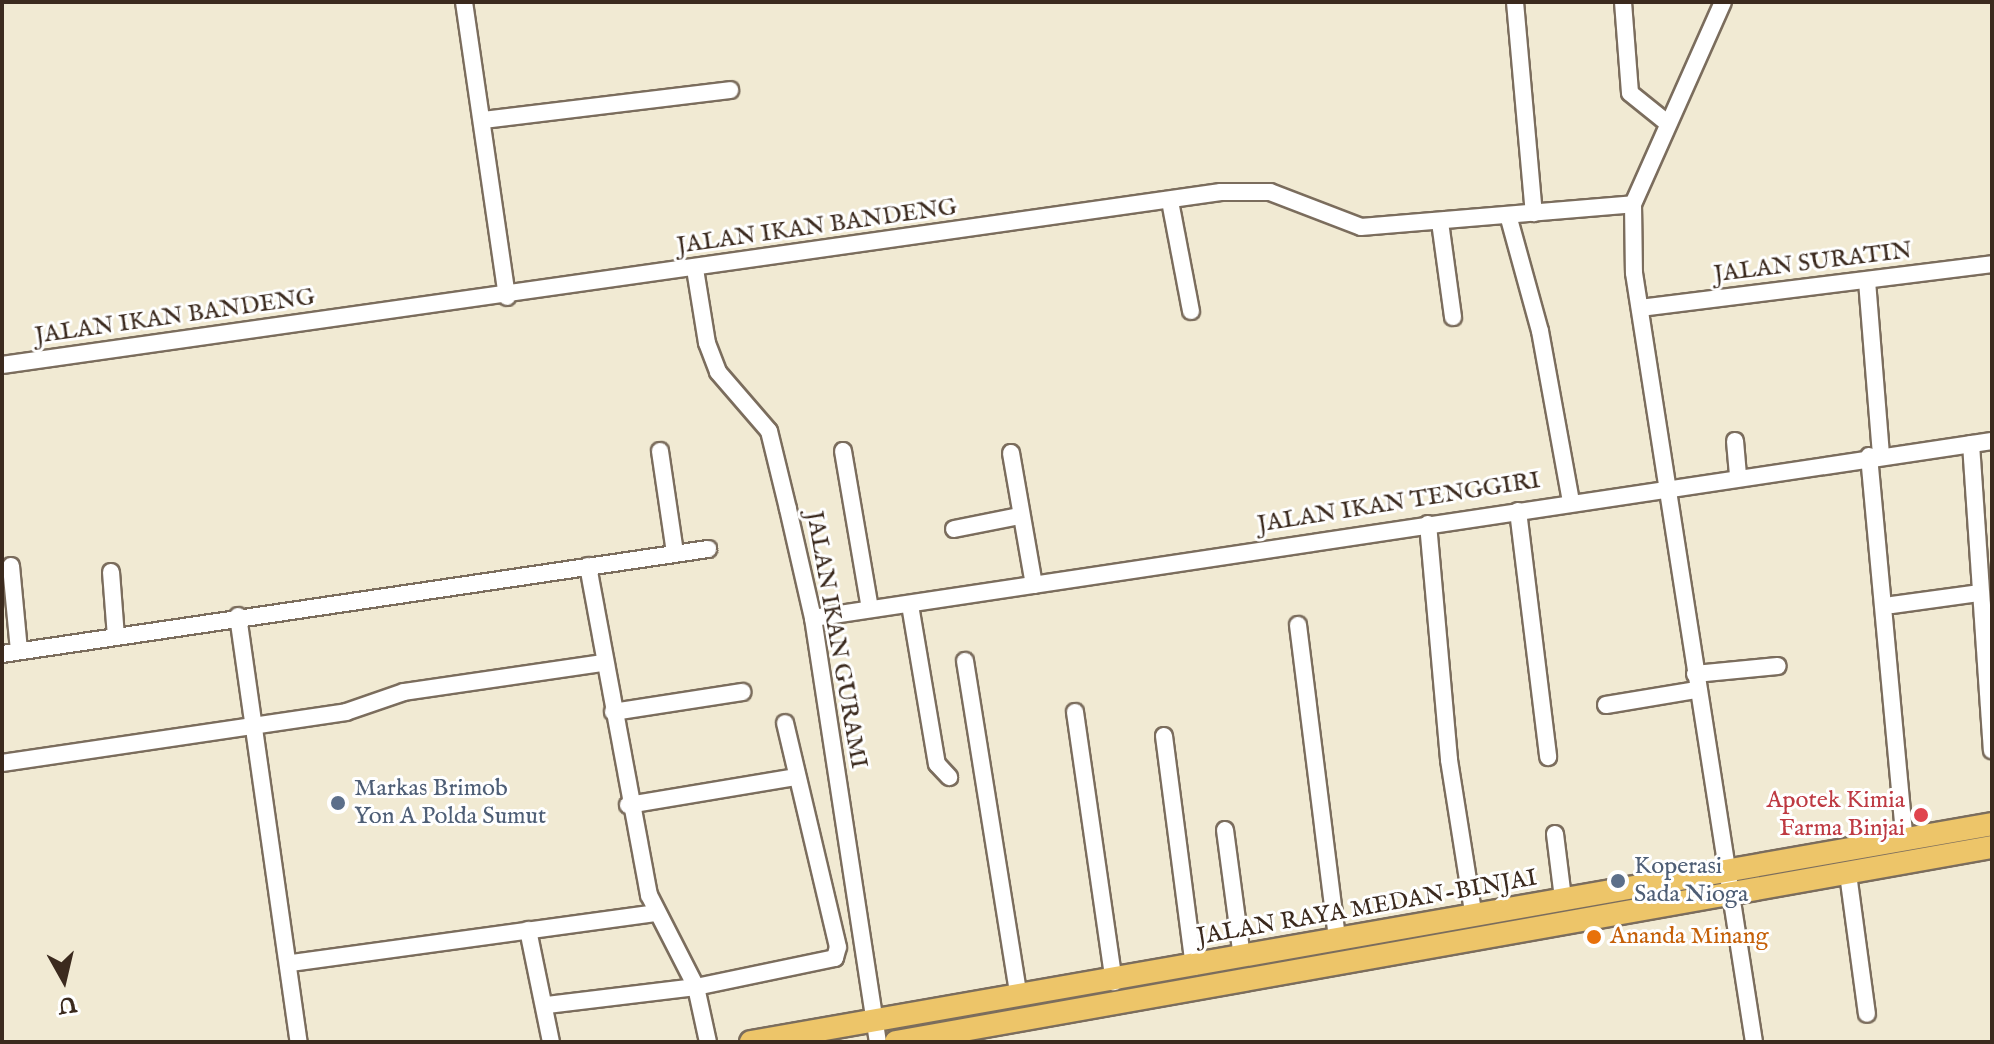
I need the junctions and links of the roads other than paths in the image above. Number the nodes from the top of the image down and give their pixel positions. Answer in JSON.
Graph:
{"nodes":[{"id":1,"x":464,"y":2,"type":"edge"},
{"id":2,"x":1515,"y":2,"type":"edge"},
{"id":3,"x":1623,"y":2,"type":"edge"},
{"id":4,"x":1723,"y":2,"type":"edge"},
{"id":5,"x":730,"y":90,"type":"dead end"},
{"id":6,"x":483,"y":120,"type":"junction"},
{"id":7,"x":1665,"y":121,"type":"junction"},
{"id":8,"x":1170,"y":201,"type":"junction"},
{"id":9,"x":1633,"y":204,"type":"junction"},
{"id":10,"x":1534,"y":213,"type":"junction"},
{"id":11,"x":1508,"y":215,"type":"junction"},
{"id":12,"x":1440,"y":222,"type":"junction"},
{"id":13,"x":1992,"y":264,"type":"edge"},
{"id":14,"x":695,"y":269,"type":"junction"},
{"id":15,"x":1867,"y":281,"type":"junction"},
{"id":16,"x":507,"y":297,"type":"junction"},
{"id":17,"x":1640,"y":308,"type":"junction"},
{"id":18,"x":1191,"y":311,"type":"dead end"},
{"id":19,"x":1453,"y":317,"type":"dead end"},
{"id":20,"x":2,"y":365,"type":"edge"},
{"id":21,"x":1735,"y":441,"type":"dead end"},
{"id":22,"x":1992,"y":441,"type":"edge"},
{"id":23,"x":1971,"y":444,"type":"junction"},
{"id":24,"x":660,"y":451,"type":"dead end"},
{"id":25,"x":843,"y":451,"type":"dead end"},
{"id":26,"x":1011,"y":453,"type":"dead end"},
{"id":27,"x":1875,"y":455,"type":"junction"},
{"id":28,"x":1738,"y":478,"type":"junction"},
{"id":29,"x":1666,"y":488,"type":"junction"},
{"id":30,"x":1571,"y":501,"type":"junction"},
{"id":31,"x":1518,"y":511,"type":"junction"},
{"id":32,"x":1019,"y":516,"type":"junction"},
{"id":33,"x":1428,"y":524,"type":"junction"},
{"id":34,"x":954,"y":529,"type":"dead end"},
{"id":35,"x":708,"y":549,"type":"dead end"},
{"id":36,"x":675,"y":553,"type":"junction"},
{"id":37,"x":11,"y":566,"type":"dead end"},
{"id":38,"x":588,"y":566,"type":"junction"},
{"id":39,"x":111,"y":572,"type":"dead end"},
{"id":40,"x":1034,"y":585,"type":"junction"},
{"id":41,"x":1980,"y":593,"type":"junction"},
{"id":42,"x":910,"y":605,"type":"junction"},
{"id":43,"x":1892,"y":605,"type":"dead end"},
{"id":44,"x":870,"y":609,"type":"junction"},
{"id":45,"x":238,"y":616,"type":"junction"},
{"id":46,"x":813,"y":618,"type":"junction"},
{"id":47,"x":1298,"y":625,"type":"dead end"},
{"id":48,"x":116,"y":637,"type":"junction"},
{"id":49,"x":19,"y":650,"type":"junction"},
{"id":50,"x":2,"y":654,"type":"edge"},
{"id":51,"x":965,"y":661,"type":"dead end"},
{"id":52,"x":604,"y":663,"type":"junction"},
{"id":53,"x":1778,"y":666,"type":"dead end"},
{"id":54,"x":1696,"y":682,"type":"junction"},
{"id":55,"x":742,"y":692,"type":"dead end"},
{"id":56,"x":1606,"y":705,"type":"dead end"},
{"id":57,"x":613,"y":712,"type":"junction"},
{"id":58,"x":1075,"y":712,"type":"dead end"},
{"id":59,"x":785,"y":723,"type":"dead end"},
{"id":60,"x":253,"y":728,"type":"junction"},
{"id":61,"x":1164,"y":736,"type":"dead end"},
{"id":62,"x":1992,"y":750,"type":"edge"},
{"id":63,"x":1548,"y":757,"type":"dead end"},
{"id":64,"x":2,"y":763,"type":"edge"},
{"id":65,"x":795,"y":777,"type":"junction"},
{"id":66,"x":949,"y":777,"type":"dead end"},
{"id":67,"x":628,"y":805,"type":"junction"},
{"id":68,"x":1992,"y":824,"type":"edge"},
{"id":69,"x":1225,"y":830,"type":"dead end"},
{"id":70,"x":1555,"y":834,"type":"dead end"},
{"id":71,"x":1905,"y":841,"type":"junction"},
{"id":72,"x":1992,"y":847,"type":"edge"},
{"id":73,"x":1723,"y":873,"type":"junction"},
{"id":74,"x":1848,"y":874,"type":"junction"},
{"id":75,"x":1727,"y":897,"type":"junction"},
{"id":76,"x":1563,"y":898,"type":"junction"},
{"id":77,"x":655,"y":913,"type":"junction"},
{"id":78,"x":1474,"y":917,"type":"junction"},
{"id":79,"x":528,"y":930,"type":"junction"},
{"id":80,"x":1337,"y":939,"type":"junction"},
{"id":81,"x":1242,"y":957,"type":"junction"},
{"id":82,"x":291,"y":963,"type":"junction"},
{"id":83,"x":1194,"y":967,"type":"junction"},
{"id":84,"x":1114,"y":982,"type":"junction"},
{"id":85,"x":696,"y":987,"type":"junction"},
{"id":86,"x":1019,"y":997,"type":"junction"},
{"id":87,"x":547,"y":1005,"type":"junction"},
{"id":88,"x":1867,"y":1014,"type":"dead end"},
{"id":89,"x":876,"y":1032,"type":"edge"},
{"id":90,"x":299,"y":1042,"type":"edge"},
{"id":91,"x":551,"y":1042,"type":"edge"},
{"id":92,"x":708,"y":1042,"type":"edge"},
{"id":93,"x":751,"y":1042,"type":"edge"},
{"id":94,"x":896,"y":1042,"type":"edge"},
{"id":95,"x":1754,"y":1042,"type":"edge"}],
"edges":[{"from":1,"to":6,"type":"street"},
{"from":2,"to":10,"type":"street"},
{"from":3,"to":7,"type":"street"},
{"from":4,"to":7,"type":"street"},
{"from":5,"to":6,"type":"street"},
{"from":6,"to":16,"type":"street"},
{"from":7,"to":9,"type":"street"},
{"from":8,"to":12,"type":"street","name":"JALAN IKAN BANDENG"},
{"from":8,"to":14,"type":"street","name":"JALAN IKAN BANDENG"},
{"from":8,"to":18,"type":"street"},
{"from":9,"to":10,"type":"street","name":"JALAN IKAN BANDENG"},
{"from":9,"to":17,"type":"street"},
{"from":10,"to":11,"type":"street","name":"JALAN IKAN BANDENG"},
{"from":11,"to":12,"type":"street","name":"JALAN IKAN BANDENG"},
{"from":11,"to":30,"type":"street"},
{"from":12,"to":19,"type":"street"},
{"from":13,"to":15,"type":"street","name":"JALAN SURATIN"},
{"from":14,"to":16,"type":"street","name":"JALAN IKAN BANDENG"},
{"from":14,"to":46,"type":"street","name":"JALAN IKAN GURAMI"},
{"from":15,"to":17,"type":"street","name":"JALAN SURATIN"},
{"from":15,"to":27,"type":"street"},
{"from":16,"to":20,"type":"street","name":"JALAN IKAN BANDENG"},
{"from":17,"to":29,"type":"street"},
{"from":21,"to":28,"type":"street"},
{"from":22,"to":23,"type":"street","name":"JALAN IKAN TENGGIRI"},
{"from":23,"to":27,"type":"street","name":"JALAN IKAN TENGGIRI"},
{"from":23,"to":41,"type":"street"},
{"from":24,"to":36,"type":"street"},
{"from":25,"to":44,"type":"street"},
{"from":26,"to":32,"type":"street"},
{"from":27,"to":28,"type":"street","name":"JALAN IKAN TENGGIRI"},
{"from":27,"to":71,"type":"street"},
{"from":28,"to":29,"type":"street","name":"JALAN IKAN TENGGIRI"},
{"from":29,"to":30,"type":"street","name":"JALAN IKAN TENGGIRI"},
{"from":29,"to":54,"type":"street"},
{"from":30,"to":31,"type":"street","name":"JALAN IKAN TENGGIRI"},
{"from":31,"to":33,"type":"street","name":"JALAN IKAN TENGGIRI"},
{"from":31,"to":63,"type":"street"},
{"from":32,"to":34,"type":"street"},
{"from":32,"to":40,"type":"street"},
{"from":33,"to":40,"type":"street","name":"JALAN IKAN TENGGIRI"},
{"from":33,"to":78,"type":"street"},
{"from":35,"to":36,"type":"street"},
{"from":36,"to":38,"type":"street"},
{"from":37,"to":49,"type":"street"},
{"from":38,"to":45,"type":"street"},
{"from":38,"to":52,"type":"street"},
{"from":39,"to":48,"type":"street"},
{"from":40,"to":42,"type":"street","name":"JALAN IKAN TENGGIRI"},
{"from":41,"to":43,"type":"street"},
{"from":41,"to":62,"type":"street"},
{"from":42,"to":44,"type":"street","name":"JALAN IKAN TENGGIRI"},
{"from":42,"to":66,"type":"street"},
{"from":44,"to":46,"type":"street","name":"JALAN IKAN TENGGIRI"},
{"from":45,"to":48,"type":"street"},
{"from":45,"to":60,"type":"street"},
{"from":46,"to":89,"type":"street","name":"JALAN IKAN GURAMI"},
{"from":47,"to":80,"type":"street"},
{"from":48,"to":49,"type":"street"},
{"from":49,"to":50,"type":"street"},
{"from":51,"to":86,"type":"street"},
{"from":52,"to":57,"type":"street"},
{"from":52,"to":60,"type":"street"},
{"from":53,"to":54,"type":"street"},
{"from":54,"to":56,"type":"street"},
{"from":54,"to":73,"type":"street"},
{"from":55,"to":57,"type":"street"},
{"from":57,"to":67,"type":"street"},
{"from":58,"to":84,"type":"street"},
{"from":59,"to":65,"type":"street"},
{"from":60,"to":64,"type":"street"},
{"from":60,"to":82,"type":"street"},
{"from":61,"to":83,"type":"street"},
{"from":65,"to":67,"type":"street"},
{"from":65,"to":85,"type":"street"},
{"from":67,"to":77,"type":"street"},
{"from":68,"to":71,"type":"main road","name":"JALAN RAYA MEDAN-BINJAI"},
{"from":69,"to":81,"type":"street"},
{"from":70,"to":76,"type":"street"},
{"from":71,"to":73,"type":"main road","name":"JALAN RAYA MEDAN-BINJAI"},
{"from":72,"to":74,"type":"main road","name":"JALAN RAYA MEDAN-BINJAI"},
{"from":73,"to":75,"type":"street"},
{"from":73,"to":76,"type":"main road","name":"JALAN RAYA MEDAN-BINJAI"},
{"from":74,"to":75,"type":"main road","name":"JALAN RAYA MEDAN-BINJAI"},
{"from":74,"to":88,"type":"street"},
{"from":75,"to":94,"type":"main road","name":"JALAN RAYA MEDAN-BINJAI"},
{"from":75,"to":95,"type":"street"},
{"from":76,"to":78,"type":"main road","name":"JALAN RAYA MEDAN-BINJAI"},
{"from":77,"to":79,"type":"street"},
{"from":77,"to":85,"type":"street"},
{"from":78,"to":80,"type":"main road","name":"JALAN RAYA MEDAN-BINJAI"},
{"from":79,"to":82,"type":"street"},
{"from":79,"to":87,"type":"street"},
{"from":80,"to":81,"type":"main road","name":"JALAN RAYA MEDAN-BINJAI"},
{"from":81,"to":83,"type":"main road","name":"JALAN RAYA MEDAN-BINJAI"},
{"from":82,"to":90,"type":"street"},
{"from":83,"to":84,"type":"main road","name":"JALAN RAYA MEDAN-BINJAI"},
{"from":84,"to":86,"type":"main road","name":"JALAN RAYA MEDAN-BINJAI"},
{"from":85,"to":87,"type":"street"},
{"from":85,"to":92,"type":"street"},
{"from":86,"to":89,"type":"main road","name":"JALAN RAYA MEDAN-BINJAI"},
{"from":87,"to":91,"type":"street"},
{"from":89,"to":93,"type":"main road","name":"JALAN RAYA MEDAN-BINJAI"}]}
